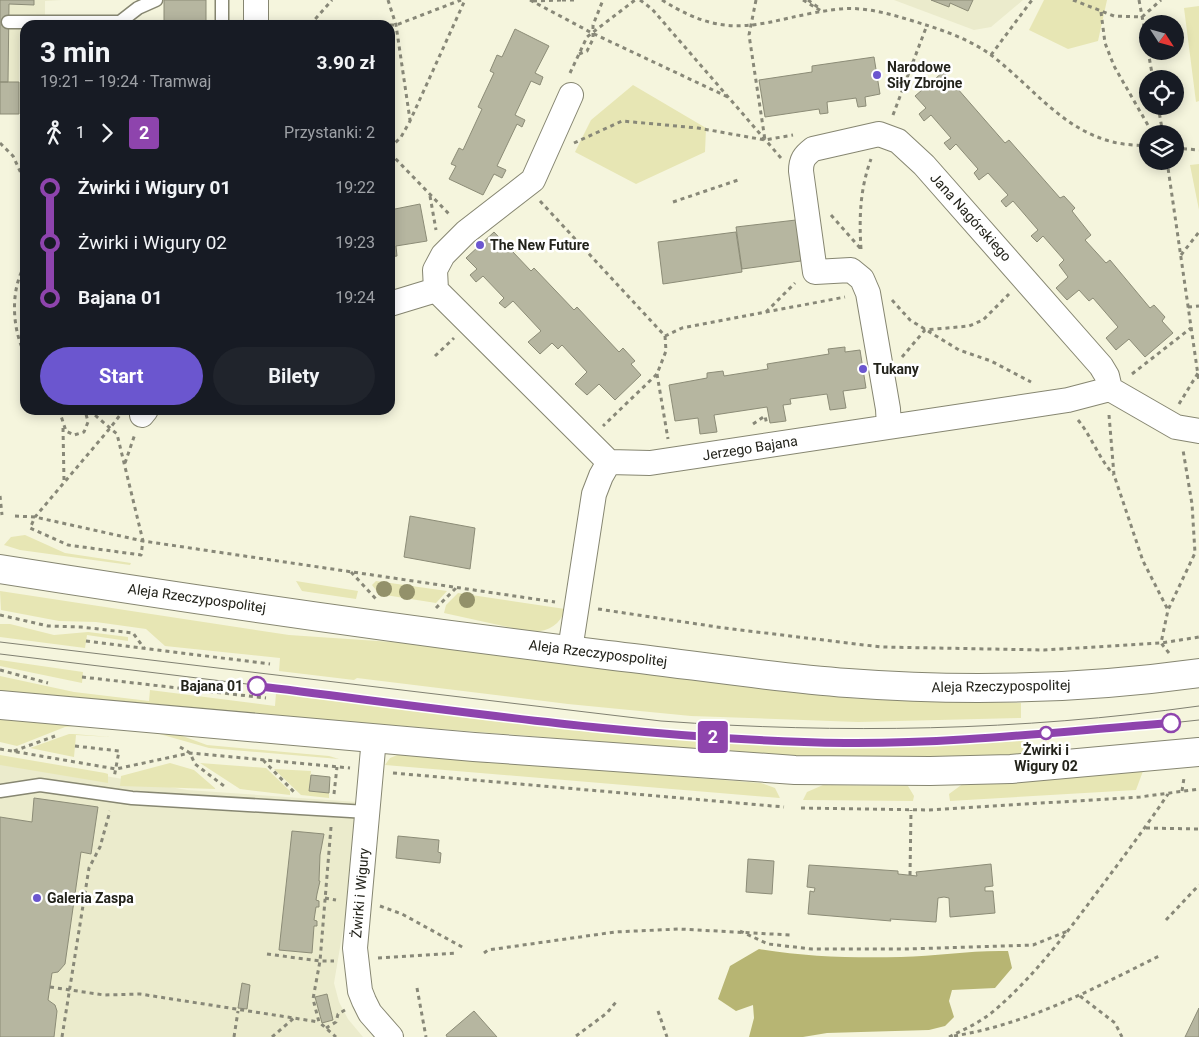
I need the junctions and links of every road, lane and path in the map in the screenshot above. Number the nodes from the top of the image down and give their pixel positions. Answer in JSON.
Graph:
{"nodes":[{"id":1,"x":156,"y":0,"type":"edge"},
{"id":2,"x":222,"y":0,"type":"edge"},
{"id":3,"x":256,"y":0,"type":"edge"},
{"id":4,"x":332,"y":0,"type":"edge"},
{"id":5,"x":388,"y":0,"type":"edge"},
{"id":6,"x":463,"y":0,"type":"edge"},
{"id":7,"x":562,"y":0,"type":"edge"},
{"id":8,"x":574,"y":0,"type":"edge"},
{"id":9,"x":603,"y":0,"type":"edge"},
{"id":10,"x":635,"y":0,"type":"edge"},
{"id":11,"x":640,"y":0,"type":"edge"},
{"id":12,"x":662,"y":0,"type":"edge"},
{"id":13,"x":756,"y":0,"type":"edge"},
{"id":14,"x":803,"y":0,"type":"edge"},
{"id":15,"x":808,"y":0,"type":"edge"},
{"id":16,"x":1032,"y":0,"type":"edge"},
{"id":17,"x":1073,"y":0,"type":"edge"},
{"id":18,"x":1139,"y":0,"type":"edge"},
{"id":19,"x":1162,"y":0,"type":"edge"},
{"id":20,"x":531,"y":1,"type":"edge"},
{"id":21,"x":823,"y":12,"type":"junction"},
{"id":22,"x":1101,"y":12,"type":"junction"},
{"id":23,"x":1142,"y":15,"type":"edge"},
{"id":24,"x":1144,"y":15,"type":"edge"},
{"id":25,"x":1139,"y":17,"type":"edge"},
{"id":26,"x":123,"y":20,"type":"edge"},
{"id":27,"x":222,"y":20,"type":"edge"},
{"id":28,"x":256,"y":20,"type":"edge"},
{"id":29,"x":314,"y":20,"type":"edge"},
{"id":30,"x":394,"y":20,"type":"edge"},
{"id":31,"x":8,"y":22,"type":"dead end"},
{"id":32,"x":20,"y":22,"type":"edge"},
{"id":33,"x":395,"y":22,"type":"edge"},
{"id":34,"x":396,"y":25,"type":"junction"},
{"id":35,"x":927,"y":25,"type":"junction"},
{"id":36,"x":750,"y":26,"type":"junction"},
{"id":37,"x":592,"y":33,"type":"junction"},
{"id":38,"x":584,"y":44,"type":"dead end"},
{"id":39,"x":579,"y":54,"type":"dead end"},
{"id":40,"x":991,"y":55,"type":"junction"},
{"id":41,"x":571,"y":96,"type":"dead end"},
{"id":42,"x":730,"y":98,"type":"junction"},
{"id":43,"x":893,"y":115,"type":"junction"},
{"id":44,"x":410,"y":121,"type":"junction"},
{"id":45,"x":1147,"y":125,"type":"edge"},
{"id":46,"x":890,"y":128,"type":"junction"},
{"id":47,"x":796,"y":134,"type":"dead end"},
{"id":48,"x":765,"y":140,"type":"junction"},
{"id":49,"x":0,"y":143,"type":"edge"},
{"id":50,"x":395,"y":143,"type":"edge"},
{"id":51,"x":574,"y":143,"type":"dead end"},
{"id":52,"x":1139,"y":145,"type":"edge"},
{"id":53,"x":1184,"y":149,"type":"edge"},
{"id":54,"x":1199,"y":150,"type":"edge"},
{"id":55,"x":395,"y":158,"type":"edge"},
{"id":56,"x":784,"y":162,"type":"dead end"},
{"id":57,"x":1168,"y":170,"type":"edge"},
{"id":58,"x":20,"y":171,"type":"edge"},
{"id":59,"x":741,"y":179,"type":"dead end"},
{"id":60,"x":430,"y":195,"type":"junction"},
{"id":61,"x":536,"y":197,"type":"dead end"},
{"id":62,"x":673,"y":202,"type":"dead end"},
{"id":63,"x":829,"y":213,"type":"dead end"},
{"id":64,"x":466,"y":232,"type":"junction"},
{"id":65,"x":1199,"y":232,"type":"edge"},
{"id":66,"x":438,"y":237,"type":"dead end"},
{"id":67,"x":1181,"y":256,"type":"junction"},
{"id":68,"x":20,"y":273,"type":"edge"},
{"id":69,"x":1026,"y":278,"type":"junction"},
{"id":70,"x":436,"y":290,"type":"junction"},
{"id":71,"x":878,"y":294,"type":"junction"},
{"id":72,"x":395,"y":302,"type":"edge"},
{"id":73,"x":1199,"y":306,"type":"edge"},
{"id":74,"x":1188,"y":307,"type":"junction"},
{"id":75,"x":1191,"y":328,"type":"junction"},
{"id":76,"x":925,"y":330,"type":"junction"},
{"id":77,"x":666,"y":336,"type":"junction"},
{"id":78,"x":20,"y":338,"type":"edge"},
{"id":79,"x":1198,"y":373,"type":"junction"},
{"id":80,"x":658,"y":374,"type":"junction"},
{"id":81,"x":1132,"y":374,"type":"dead end"},
{"id":82,"x":1199,"y":382,"type":"edge"},
{"id":83,"x":1026,"y":386,"type":"dead end"},
{"id":84,"x":1110,"y":390,"type":"junction"},
{"id":85,"x":1068,"y":400,"type":"junction"},
{"id":86,"x":1178,"y":405,"type":"dead end"},
{"id":87,"x":60,"y":415,"type":"edge"},
{"id":88,"x":87,"y":415,"type":"edge"},
{"id":89,"x":94,"y":415,"type":"edge"},
{"id":90,"x":131,"y":415,"type":"edge"},
{"id":91,"x":136,"y":415,"type":"edge"},
{"id":92,"x":62,"y":425,"type":"junction"},
{"id":93,"x":111,"y":426,"type":"junction"},
{"id":94,"x":889,"y":427,"type":"junction"},
{"id":95,"x":600,"y":428,"type":"dead end"},
{"id":96,"x":1199,"y":431,"type":"edge"},
{"id":97,"x":1182,"y":449,"type":"dead end"},
{"id":98,"x":671,"y":460,"type":"junction"},
{"id":99,"x":610,"y":462,"type":"junction"},
{"id":100,"x":125,"y":464,"type":"junction"},
{"id":101,"x":1114,"y":475,"type":"junction"},
{"id":102,"x":64,"y":481,"type":"junction"},
{"id":103,"x":0,"y":496,"type":"edge"},
{"id":104,"x":2,"y":515,"type":"dead end"},
{"id":105,"x":16,"y":516,"type":"dead end"},
{"id":106,"x":35,"y":517,"type":"junction"},
{"id":107,"x":143,"y":540,"type":"junction"},
{"id":108,"x":82,"y":548,"type":"junction"},
{"id":109,"x":1197,"y":553,"type":"edge"},
{"id":110,"x":81,"y":555,"type":"dead end"},
{"id":111,"x":0,"y":569,"type":"edge"},
{"id":112,"x":351,"y":572,"type":"junction"},
{"id":113,"x":456,"y":587,"type":"junction"},
{"id":114,"x":383,"y":600,"type":"dead end"},
{"id":115,"x":577,"y":606,"type":"junction"},
{"id":116,"x":428,"y":607,"type":"dead end"},
{"id":117,"x":1168,"y":610,"type":"junction"},
{"id":118,"x":0,"y":615,"type":"edge"},
{"id":119,"x":1199,"y":637,"type":"edge"},
{"id":120,"x":86,"y":641,"type":"dead end"},
{"id":121,"x":1161,"y":643,"type":"junction"},
{"id":122,"x":144,"y":648,"type":"junction"},
{"id":123,"x":570,"y":650,"type":"junction"},
{"id":124,"x":270,"y":664,"type":"dead end"},
{"id":125,"x":1199,"y":673,"type":"edge"},
{"id":126,"x":82,"y":677,"type":"dead end"},
{"id":127,"x":266,"y":698,"type":"dead end"},
{"id":128,"x":0,"y":705,"type":"edge"},
{"id":129,"x":374,"y":738,"type":"junction"},
{"id":130,"x":75,"y":746,"type":"dead end"},
{"id":131,"x":0,"y":749,"type":"edge"},
{"id":132,"x":1199,"y":752,"type":"edge"},
{"id":133,"x":190,"y":753,"type":"junction"},
{"id":134,"x":263,"y":760,"type":"junction"},
{"id":135,"x":337,"y":767,"type":"junction"},
{"id":136,"x":350,"y":768,"type":"dead end"},
{"id":137,"x":116,"y":770,"type":"junction"},
{"id":138,"x":383,"y":772,"type":"dead end"},
{"id":139,"x":115,"y":777,"type":"dead end"},
{"id":140,"x":1188,"y":777,"type":"dead end"},
{"id":141,"x":1199,"y":789,"type":"edge"},
{"id":142,"x":0,"y":791,"type":"edge"},
{"id":143,"x":1182,"y":791,"type":"junction"},
{"id":144,"x":1168,"y":793,"type":"junction"},
{"id":145,"x":237,"y":804,"type":"junction"},
{"id":146,"x":111,"y":807,"type":"dead end"},
{"id":147,"x":784,"y":807,"type":"dead end"},
{"id":148,"x":307,"y":808,"type":"junction"},
{"id":149,"x":801,"y":808,"type":"dead end"},
{"id":150,"x":332,"y":810,"type":"junction"},
{"id":151,"x":910,"y":810,"type":"junction"},
{"id":152,"x":368,"y":812,"type":"junction"},
{"id":153,"x":1146,"y":828,"type":"junction"},
{"id":154,"x":1199,"y":830,"type":"edge"},
{"id":155,"x":910,"y":875,"type":"dead end"},
{"id":156,"x":1199,"y":885,"type":"edge"},
{"id":157,"x":325,"y":898,"type":"junction"},
{"id":158,"x":358,"y":903,"type":"junction"},
{"id":159,"x":1166,"y":920,"type":"dead end"},
{"id":160,"x":740,"y":931,"type":"junction"},
{"id":161,"x":1068,"y":931,"type":"junction"},
{"id":162,"x":790,"y":935,"type":"dead end"},
{"id":163,"x":464,"y":948,"type":"dead end"},
{"id":164,"x":457,"y":953,"type":"dead end"},
{"id":165,"x":484,"y":953,"type":"dead end"},
{"id":166,"x":267,"y":954,"type":"dead end"},
{"id":167,"x":1159,"y":956,"type":"dead end"},
{"id":168,"x":373,"y":959,"type":"dead end"},
{"id":169,"x":320,"y":961,"type":"junction"},
{"id":170,"x":50,"y":987,"type":"dead end"},
{"id":171,"x":417,"y":988,"type":"dead end"},
{"id":172,"x":70,"y":990,"type":"junction"},
{"id":173,"x":1079,"y":996,"type":"junction"},
{"id":174,"x":616,"y":1002,"type":"dead end"},
{"id":175,"x":238,"y":1011,"type":"junction"},
{"id":176,"x":658,"y":1011,"type":"dead end"},
{"id":177,"x":294,"y":1018,"type":"junction"},
{"id":178,"x":319,"y":1022,"type":"junction"},
{"id":179,"x":576,"y":1036,"type":"edge"},
{"id":180,"x":62,"y":1037,"type":"edge"},
{"id":181,"x":234,"y":1037,"type":"edge"},
{"id":182,"x":272,"y":1037,"type":"edge"},
{"id":183,"x":336,"y":1037,"type":"edge"},
{"id":184,"x":392,"y":1037,"type":"edge"},
{"id":185,"x":426,"y":1037,"type":"edge"},
{"id":186,"x":668,"y":1037,"type":"edge"},
{"id":187,"x":949,"y":1037,"type":"edge"},
{"id":188,"x":1122,"y":1037,"type":"edge"}],
"edges":[{"from":1,"to":26,"type":"lane"},
{"from":2,"to":27,"type":"lane"},
{"from":3,"to":28,"type":"street"},
{"from":4,"to":29,"type":"path"},
{"from":5,"to":30,"type":"path"},
{"from":6,"to":34,"type":"path"},
{"from":6,"to":44,"type":"path"},
{"from":7,"to":8,"type":"path"},
{"from":7,"to":20,"type":"path"},
{"from":9,"to":37,"type":"path"},
{"from":10,"to":37,"type":"path"},
{"from":11,"to":42,"type":"path"},
{"from":12,"to":36,"type":"path"},
{"from":13,"to":36,"type":"path"},
{"from":14,"to":21,"type":"path"},
{"from":15,"to":21,"type":"path"},
{"from":16,"to":40,"type":"path"},
{"from":17,"to":22,"type":"path"},
{"from":18,"to":23,"type":"path"},
{"from":19,"to":24,"type":"path"},
{"from":20,"to":37,"type":"path"},
{"from":21,"to":35,"type":"path"},
{"from":21,"to":36,"type":"path"},
{"from":22,"to":25,"type":"path"},
{"from":22,"to":45,"type":"path"},
{"from":31,"to":32,"type":"lane"},
{"from":33,"to":34,"type":"path"},
{"from":34,"to":44,"type":"path"},
{"from":35,"to":40,"type":"path"},
{"from":35,"to":43,"type":"path"},
{"from":36,"to":48,"type":"path"},
{"from":37,"to":38,"type":"path"},
{"from":37,"to":39,"type":"path"},
{"from":37,"to":42,"type":"path"},
{"from":40,"to":52,"type":"path"},
{"from":41,"to":64,"type":"street"},
{"from":42,"to":48,"type":"path"},
{"from":43,"to":46,"type":"path"},
{"from":43,"to":46,"type":"path"},
{"from":44,"to":50,"type":"path"},
{"from":46,"to":63,"type":"path"},
{"from":46,"to":69,"type":"street","name":"Jana Nagórskiego"},
{"from":46,"to":71,"type":"street"},
{"from":47,"to":48,"type":"path"},
{"from":48,"to":51,"type":"path"},
{"from":48,"to":56,"type":"path"},
{"from":49,"to":58,"type":"path"},
{"from":53,"to":54,"type":"path"},
{"from":55,"to":60,"type":"path"},
{"from":57,"to":67,"type":"path"},
{"from":59,"to":62,"type":"path"},
{"from":60,"to":64,"type":"path"},
{"from":60,"to":66,"type":"path"},
{"from":61,"to":77,"type":"path"},
{"from":64,"to":70,"type":"street"},
{"from":65,"to":67,"type":"path"},
{"from":67,"to":74,"type":"path"},
{"from":68,"to":78,"type":"path"},
{"from":69,"to":76,"type":"path"},
{"from":69,"to":84,"type":"street","name":"Jana Nagórskiego"},
{"from":70,"to":72,"type":"street"},
{"from":70,"to":99,"type":"street"},
{"from":71,"to":76,"type":"path"},
{"from":71,"to":77,"type":"path"},
{"from":71,"to":94,"type":"street"},
{"from":73,"to":74,"type":"path"},
{"from":74,"to":75,"type":"path"},
{"from":75,"to":79,"type":"path"},
{"from":75,"to":81,"type":"path"},
{"from":76,"to":83,"type":"path"},
{"from":77,"to":80,"type":"path"},
{"from":79,"to":82,"type":"path"},
{"from":79,"to":86,"type":"path"},
{"from":80,"to":95,"type":"path"},
{"from":80,"to":98,"type":"path"},
{"from":84,"to":85,"type":"street","name":"Jerzego Bajana"},
{"from":84,"to":96,"type":"street"},
{"from":84,"to":101,"type":"path"},
{"from":85,"to":94,"type":"street","name":"Jerzego Bajana"},
{"from":85,"to":101,"type":"path"},
{"from":87,"to":92,"type":"path"},
{"from":88,"to":92,"type":"path"},
{"from":89,"to":93,"type":"path"},
{"from":90,"to":93,"type":"path"},
{"from":91,"to":100,"type":"path"},
{"from":92,"to":102,"type":"path"},
{"from":93,"to":100,"type":"path"},
{"from":93,"to":102,"type":"path"},
{"from":94,"to":98,"type":"street","name":"Jerzego Bajana"},
{"from":97,"to":109,"type":"path"},
{"from":98,"to":99,"type":"street","name":"Jerzego Bajana"},
{"from":99,"to":115,"type":"street"},
{"from":100,"to":107,"type":"path"},
{"from":101,"to":117,"type":"path"},
{"from":102,"to":106,"type":"path"},
{"from":103,"to":104,"type":"path"},
{"from":105,"to":106,"type":"path"},
{"from":106,"to":107,"type":"path"},
{"from":106,"to":108,"type":"path"},
{"from":107,"to":108,"type":"path"},
{"from":107,"to":112,"type":"path"},
{"from":108,"to":110,"type":"path"},
{"from":109,"to":117,"type":"path"},
{"from":111,"to":123,"type":"main road","name":"Aleja Rzeczypospolitej"},
{"from":112,"to":113,"type":"path"},
{"from":112,"to":114,"type":"path"},
{"from":113,"to":115,"type":"path"},
{"from":113,"to":116,"type":"path"},
{"from":115,"to":121,"type":"path"},
{"from":115,"to":123,"type":"street"},
{"from":117,"to":121,"type":"path"},
{"from":118,"to":122,"type":"path"},
{"from":119,"to":121,"type":"path"},
{"from":120,"to":122,"type":"path"},
{"from":122,"to":124,"type":"path"},
{"from":123,"to":125,"type":"main road","name":"Aleja Rzeczypospolitej"},
{"from":126,"to":127,"type":"path"},
{"from":128,"to":129,"type":"main road"},
{"from":129,"to":132,"type":"main road"},
{"from":129,"to":152,"type":"street","name":"Żwirki i Wigury"},
{"from":130,"to":137,"type":"path"},
{"from":131,"to":137,"type":"path"},
{"from":133,"to":134,"type":"path"},
{"from":133,"to":137,"type":"path"},
{"from":133,"to":145,"type":"path"},
{"from":134,"to":135,"type":"path"},
{"from":134,"to":148,"type":"path"},
{"from":135,"to":136,"type":"path"},
{"from":135,"to":150,"type":"path"},
{"from":137,"to":139,"type":"path"},
{"from":138,"to":147,"type":"path"},
{"from":140,"to":143,"type":"path"},
{"from":141,"to":143,"type":"path"},
{"from":142,"to":145,"type":"lane"},
{"from":143,"to":144,"type":"path"},
{"from":144,"to":151,"type":"path"},
{"from":144,"to":153,"type":"path"},
{"from":145,"to":148,"type":"lane"},
{"from":146,"to":172,"type":"path"},
{"from":148,"to":150,"type":"lane"},
{"from":149,"to":151,"type":"path"},
{"from":150,"to":152,"type":"lane"},
{"from":150,"to":157,"type":"path"},
{"from":151,"to":155,"type":"path"},
{"from":152,"to":158,"type":"street","name":"Żwirki i Wigury"},
{"from":153,"to":154,"type":"path"},
{"from":153,"to":161,"type":"path"},
{"from":156,"to":159,"type":"path"},
{"from":157,"to":158,"type":"path"},
{"from":157,"to":169,"type":"path"},
{"from":158,"to":163,"type":"path"},
{"from":158,"to":184,"type":"street","name":"Żwirki i Wigury"},
{"from":160,"to":161,"type":"path"},
{"from":160,"to":162,"type":"path"},
{"from":160,"to":165,"type":"path"},
{"from":161,"to":187,"type":"path"},
{"from":164,"to":168,"type":"path"},
{"from":166,"to":169,"type":"path"},
{"from":167,"to":173,"type":"path"},
{"from":169,"to":178,"type":"path"},
{"from":170,"to":172,"type":"path"},
{"from":171,"to":185,"type":"path"},
{"from":172,"to":175,"type":"path"},
{"from":172,"to":180,"type":"path"},
{"from":173,"to":187,"type":"path"},
{"from":173,"to":188,"type":"path"},
{"from":174,"to":179,"type":"path"},
{"from":175,"to":177,"type":"path"},
{"from":175,"to":181,"type":"path"},
{"from":176,"to":186,"type":"path"},
{"from":177,"to":178,"type":"path"},
{"from":177,"to":182,"type":"path"},
{"from":178,"to":183,"type":"path"}]}
